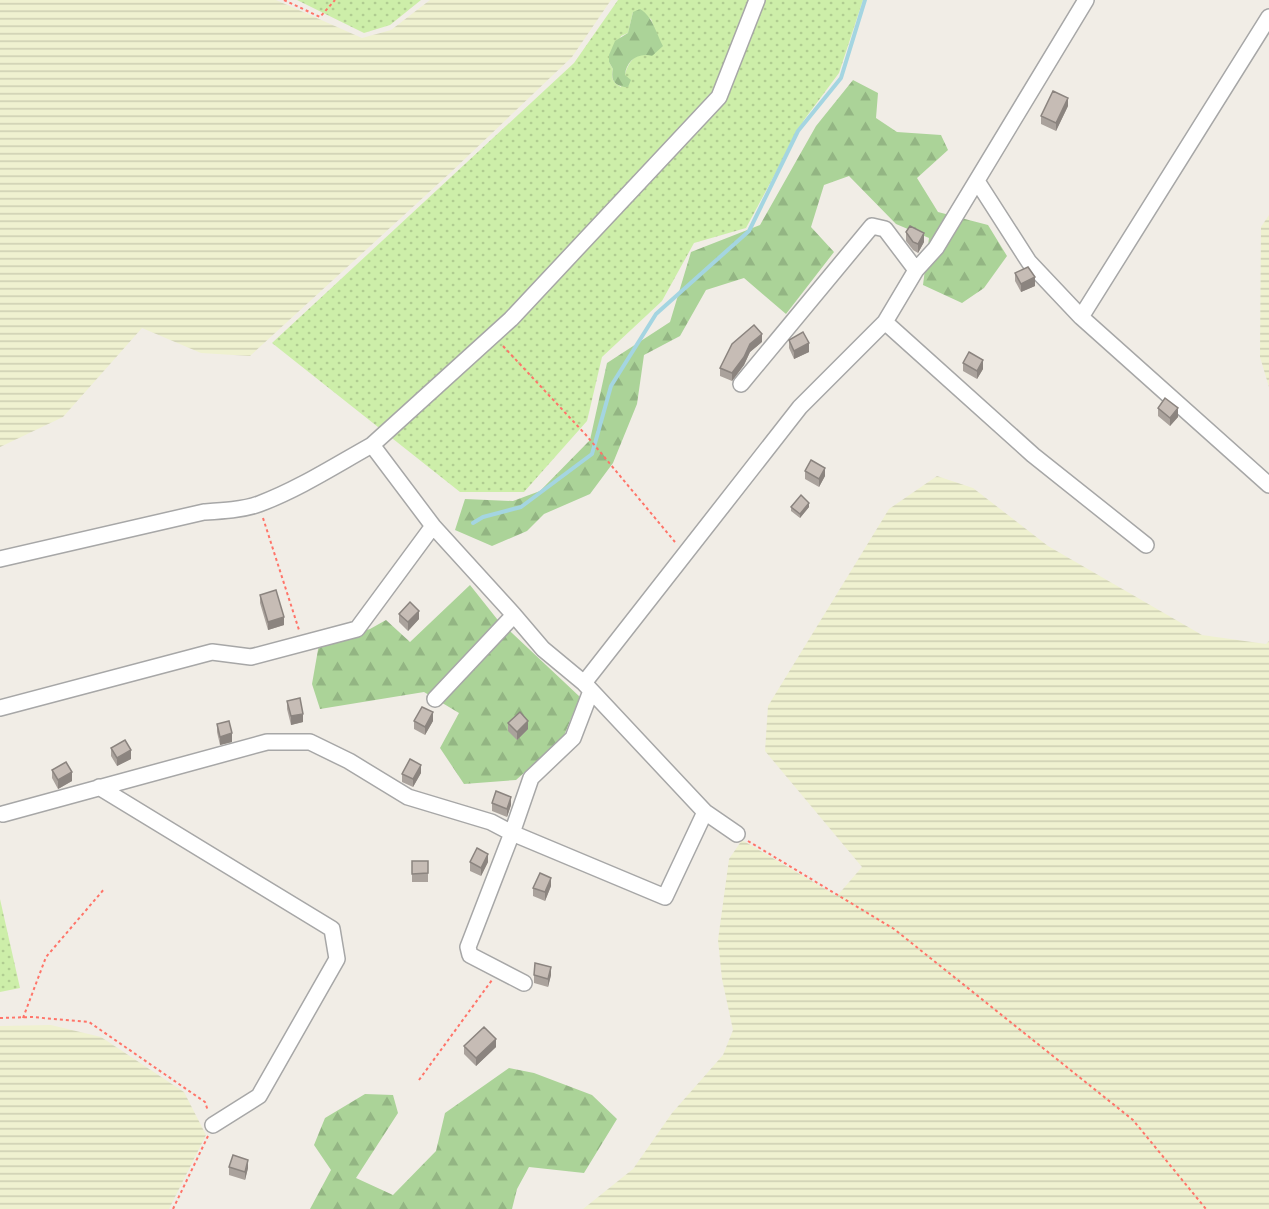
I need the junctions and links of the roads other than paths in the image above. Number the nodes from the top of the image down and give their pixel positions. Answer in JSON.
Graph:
{"nodes":[{"id":1,"x":757,"y":0,"type":"edge"},
{"id":2,"x":1086,"y":0,"type":"edge"},
{"id":3,"x":1269,"y":17,"type":"edge"},
{"id":4,"x":976,"y":181,"type":"junction"},
{"id":5,"x":916,"y":270,"type":"junction"},
{"id":6,"x":1081,"y":317,"type":"junction"},
{"id":7,"x":885,"y":322,"type":"junction"},
{"id":8,"x":741,"y":384,"type":"dead end"},
{"id":9,"x":372,"y":445,"type":"junction"},
{"id":10,"x":1269,"y":485,"type":"edge"},
{"id":11,"x":433,"y":526,"type":"junction"},
{"id":12,"x":1146,"y":545,"type":"dead end"},
{"id":13,"x":0,"y":559,"type":"edge"},
{"id":14,"x":514,"y":615,"type":"junction"},
{"id":15,"x":588,"y":687,"type":"junction"},
{"id":16,"x":435,"y":699,"type":"dead end"},
{"id":17,"x":0,"y":708,"type":"edge"},
{"id":18,"x":99,"y":787,"type":"junction"},
{"id":19,"x":705,"y":812,"type":"junction"},
{"id":20,"x":3,"y":814,"type":"dead end"},
{"id":21,"x":512,"y":833,"type":"junction"},
{"id":22,"x":737,"y":834,"type":"road end"},
{"id":23,"x":524,"y":983,"type":"dead end"},
{"id":24,"x":213,"y":1125,"type":"road end"}],
"edges":[{"from":1,"to":9,"type":"street"},
{"from":2,"to":4,"type":"street"},
{"from":3,"to":6,"type":"street"},
{"from":4,"to":5,"type":"street"},
{"from":4,"to":6,"type":"street"},
{"from":5,"to":7,"type":"street"},
{"from":5,"to":8,"type":"street"},
{"from":6,"to":10,"type":"street"},
{"from":7,"to":12,"type":"street"},
{"from":7,"to":15,"type":"street"},
{"from":9,"to":11,"type":"street"},
{"from":9,"to":13,"type":"street"},
{"from":11,"to":14,"type":"street"},
{"from":11,"to":17,"type":"street"},
{"from":14,"to":15,"type":"street"},
{"from":14,"to":16,"type":"street"},
{"from":15,"to":19,"type":"street"},
{"from":15,"to":21,"type":"street"},
{"from":18,"to":20,"type":"street"},
{"from":18,"to":21,"type":"street"},
{"from":18,"to":24,"type":"street"},
{"from":19,"to":21,"type":"street"},
{"from":19,"to":22,"type":"street"},
{"from":21,"to":23,"type":"street"}]}
